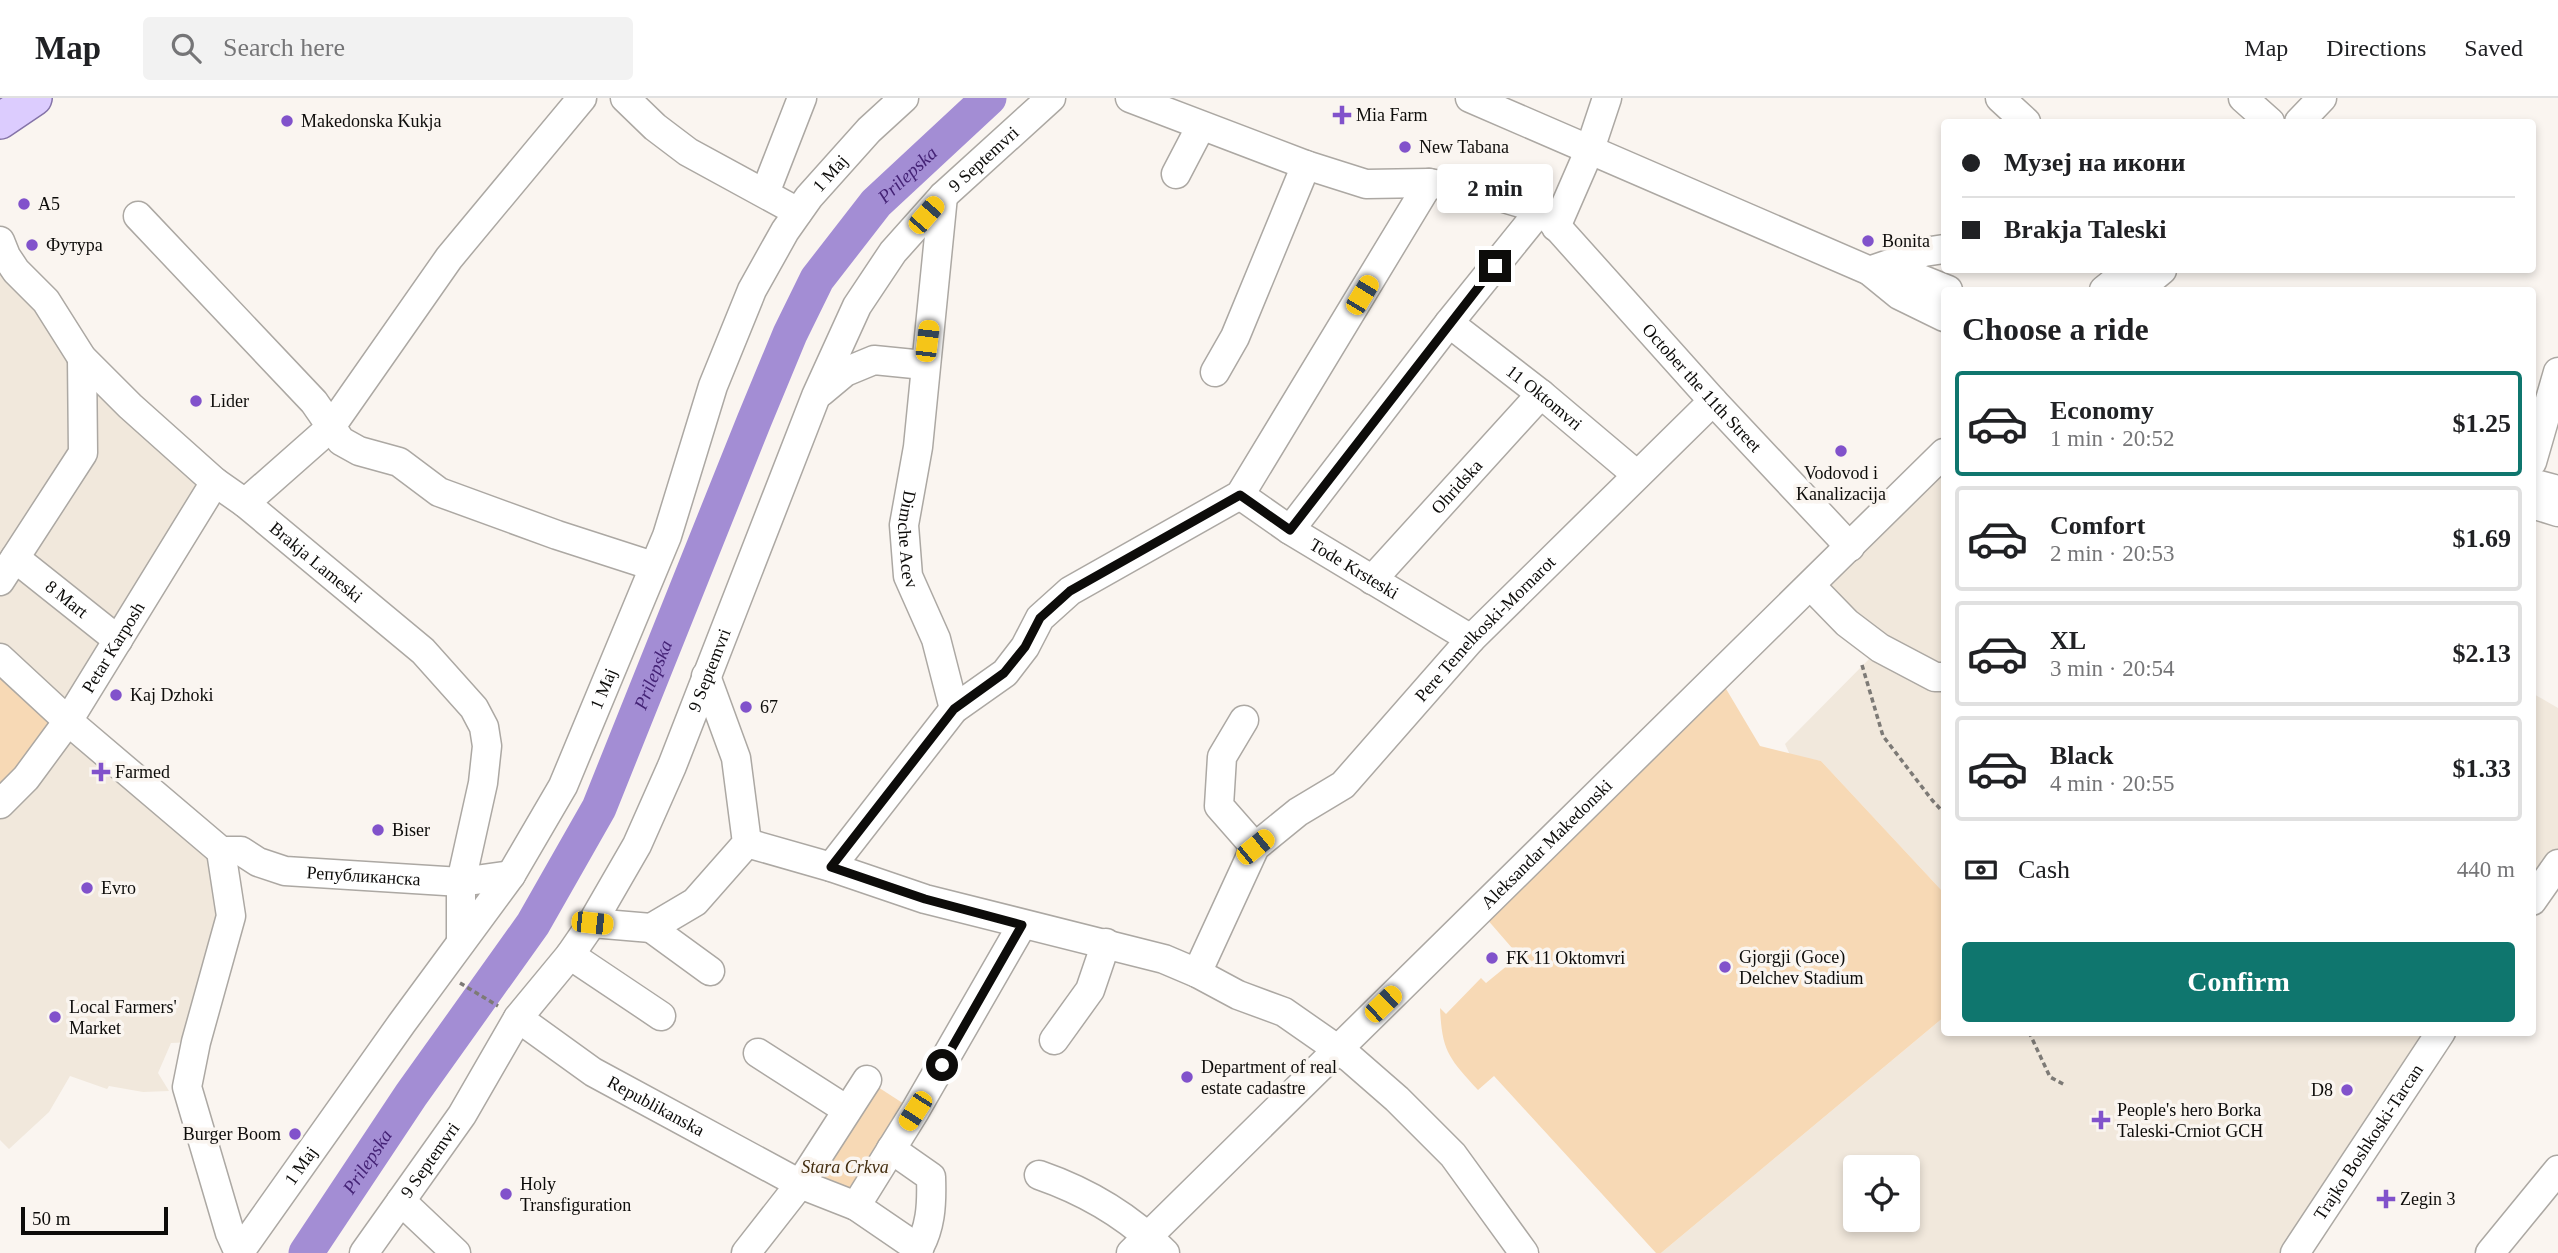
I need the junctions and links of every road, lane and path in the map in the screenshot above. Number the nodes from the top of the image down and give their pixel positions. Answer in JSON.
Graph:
{"nodes":[{"id":1,"x":34,"y":98,"type":"edge"},
{"id":2,"x":582,"y":98,"type":"edge"},
{"id":3,"x":625,"y":98,"type":"edge"},
{"id":4,"x":802,"y":98,"type":"edge"},
{"id":5,"x":904,"y":98,"type":"edge"},
{"id":6,"x":1051,"y":98,"type":"edge"},
{"id":7,"x":1130,"y":98,"type":"edge"},
{"id":8,"x":1471,"y":98,"type":"edge"},
{"id":9,"x":1607,"y":98,"type":"edge"},
{"id":10,"x":2000,"y":98,"type":"edge"},
{"id":11,"x":2244,"y":98,"type":"edge"},
{"id":12,"x":2322,"y":98,"type":"edge"},
{"id":13,"x":2023,"y":119,"type":"edge"},
{"id":14,"x":2267,"y":119,"type":"edge"},
{"id":15,"x":2302,"y":119,"type":"edge"},
{"id":16,"x":0,"y":121,"type":"edge"},
{"id":17,"x":1201,"y":126,"type":"junction"},
{"id":18,"x":1590,"y":149,"type":"junction"},
{"id":19,"x":1306,"y":165,"type":"junction"},
{"id":20,"x":1175,"y":174,"type":"dead end"},
{"id":21,"x":1429,"y":183,"type":"junction"},
{"id":22,"x":765,"y":193,"type":"junction"},
{"id":23,"x":943,"y":196,"type":"junction"},
{"id":24,"x":798,"y":212,"type":"junction"},
{"id":25,"x":138,"y":216,"type":"dead end"},
{"id":26,"x":1548,"y":218,"type":"junction"},
{"id":27,"x":0,"y":241,"type":"edge"},
{"id":28,"x":1941,"y":249,"type":"edge"},
{"id":29,"x":1870,"y":271,"type":"junction"},
{"id":30,"x":2125,"y":273,"type":"edge"},
{"id":31,"x":2158,"y":273,"type":"edge"},
{"id":32,"x":8,"y":282,"type":"edge"},
{"id":33,"x":1941,"y":287,"type":"edge"},
{"id":34,"x":2108,"y":287,"type":"edge"},
{"id":35,"x":2142,"y":287,"type":"edge"},
{"id":36,"x":1941,"y":316,"type":"edge"},
{"id":37,"x":1449,"y":323,"type":"junction"},
{"id":38,"x":82,"y":358,"type":"junction"},
{"id":39,"x":924,"y":365,"type":"junction"},
{"id":40,"x":1215,"y":372,"type":"dead end"},
{"id":41,"x":2558,"y":372,"type":"edge"},
{"id":42,"x":1541,"y":394,"type":"junction"},
{"id":43,"x":816,"y":396,"type":"junction"},
{"id":44,"x":1713,"y":401,"type":"junction"},
{"id":45,"x":330,"y":428,"type":"junction"},
{"id":46,"x":2536,"y":448,"type":"edge"},
{"id":47,"x":1941,"y":456,"type":"edge"},
{"id":48,"x":1637,"y":475,"type":"junction"},
{"id":49,"x":215,"y":482,"type":"junction"},
{"id":50,"x":2536,"y":484,"type":"edge"},
{"id":51,"x":2558,"y":490,"type":"edge"},
{"id":52,"x":1240,"y":495,"type":"junction"},
{"id":53,"x":245,"y":503,"type":"junction"},
{"id":54,"x":2536,"y":506,"type":"edge"},
{"id":55,"x":2558,"y":512,"type":"edge"},
{"id":56,"x":1290,"y":530,"type":"junction"},
{"id":57,"x":1850,"y":547,"type":"junction"},
{"id":58,"x":653,"y":566,"type":"junction"},
{"id":59,"x":8,"y":569,"type":"edge"},
{"id":60,"x":1372,"y":580,"type":"junction"},
{"id":61,"x":1811,"y":586,"type":"junction"},
{"id":62,"x":1847,"y":623,"type":"junction"},
{"id":63,"x":1471,"y":639,"type":"junction"},
{"id":64,"x":118,"y":640,"type":"junction"},
{"id":65,"x":0,"y":658,"type":"edge"},
{"id":66,"x":706,"y":676,"type":"junction"},
{"id":67,"x":1941,"y":677,"type":"edge"},
{"id":68,"x":954,"y":709,"type":"junction"},
{"id":69,"x":1244,"y":720,"type":"dead end"},
{"id":70,"x":68,"y":721,"type":"junction"},
{"id":71,"x":0,"y":804,"type":"edge"},
{"id":72,"x":1941,"y":809,"type":"edge"},
{"id":73,"x":747,"y":843,"type":"junction"},
{"id":74,"x":1255,"y":847,"type":"junction"},
{"id":75,"x":220,"y":852,"type":"junction"},
{"id":76,"x":2558,"y":864,"type":"edge"},
{"id":77,"x":831,"y":867,"type":"junction"},
{"id":78,"x":510,"y":875,"type":"junction"},
{"id":79,"x":461,"y":882,"type":"junction"},
{"id":80,"x":2536,"y":895,"type":"edge"},
{"id":81,"x":592,"y":923,"type":"junction"},
{"id":82,"x":1022,"y":925,"type":"junction"},
{"id":83,"x":651,"y":928,"type":"junction"},
{"id":84,"x":461,"y":942,"type":"junction"},
{"id":85,"x":1107,"y":943,"type":"junction"},
{"id":86,"x":570,"y":955,"type":"junction"},
{"id":87,"x":440,"y":971,"type":"junction"},
{"id":88,"x":710,"y":971,"type":"dead end"},
{"id":89,"x":1198,"y":973,"type":"junction"},
{"id":90,"x":661,"y":1016,"type":"dead end"},
{"id":91,"x":518,"y":1018,"type":"junction"},
{"id":92,"x":2031,"y":1036,"type":"edge"},
{"id":93,"x":2438,"y":1036,"type":"edge"},
{"id":94,"x":1054,"y":1040,"type":"dead end"},
{"id":95,"x":1337,"y":1048,"type":"junction"},
{"id":96,"x":758,"y":1053,"type":"dead end"},
{"id":97,"x":867,"y":1080,"type":"dead end"},
{"id":98,"x":2065,"y":1085,"type":"dead end"},
{"id":99,"x":847,"y":1110,"type":"junction"},
{"id":100,"x":891,"y":1149,"type":"junction"},
{"id":101,"x":2558,"y":1170,"type":"edge"},
{"id":102,"x":1039,"y":1175,"type":"dead end"},
{"id":103,"x":800,"y":1184,"type":"junction"},
{"id":104,"x":401,"y":1201,"type":"junction"},
{"id":105,"x":856,"y":1206,"type":"junction"},
{"id":106,"x":1148,"y":1247,"type":"edge"},
{"id":107,"x":917,"y":1251,"type":"edge"},
{"id":108,"x":239,"y":1253,"type":"edge"},
{"id":109,"x":364,"y":1253,"type":"edge"},
{"id":110,"x":456,"y":1253,"type":"edge"},
{"id":111,"x":746,"y":1253,"type":"edge"},
{"id":112,"x":1524,"y":1253,"type":"edge"},
{"id":113,"x":2295,"y":1253,"type":"edge"},
{"id":114,"x":2490,"y":1253,"type":"edge"}],
"edges":[{"from":1,"to":16,"type":"main road"},
{"from":2,"to":45,"type":"street"},
{"from":3,"to":22,"type":"street"},
{"from":4,"to":22,"type":"street"},
{"from":5,"to":24,"type":"street","name":"1 Maj"},
{"from":6,"to":23,"type":"street","name":"9 Septemvri"},
{"from":7,"to":17,"type":"street"},
{"from":8,"to":18,"type":"street"},
{"from":9,"to":18,"type":"street"},
{"from":10,"to":13,"type":"street"},
{"from":11,"to":14,"type":"street"},
{"from":12,"to":15,"type":"street"},
{"from":17,"to":19,"type":"street"},
{"from":17,"to":20,"type":"street"},
{"from":18,"to":26,"type":"street"},
{"from":18,"to":29,"type":"street"},
{"from":19,"to":21,"type":"street"},
{"from":19,"to":40,"type":"street"},
{"from":21,"to":26,"type":"street"},
{"from":21,"to":52,"type":"street"},
{"from":22,"to":24,"type":"street"},
{"from":23,"to":39,"type":"street","name":"Dimche Acev"},
{"from":23,"to":43,"type":"street","name":"9 Septemvri"},
{"from":24,"to":58,"type":"street","name":"1 Maj"},
{"from":25,"to":45,"type":"street"},
{"from":26,"to":37,"type":"street"},
{"from":26,"to":44,"type":"street","name":"October the 11th Street"},
{"from":27,"to":32,"type":"street","name":"Brakja Lameski"},
{"from":28,"to":29,"type":"street"},
{"from":29,"to":33,"type":"street"},
{"from":29,"to":36,"type":"street"},
{"from":30,"to":34,"type":"street"},
{"from":31,"to":35,"type":"street"},
{"from":32,"to":38,"type":"street","name":"Brakja Lameski"},
{"from":37,"to":42,"type":"street","name":"11 Oktomvri"},
{"from":37,"to":56,"type":"street"},
{"from":38,"to":49,"type":"street","name":"Brakja Lameski"},
{"from":38,"to":59,"type":"street"},
{"from":39,"to":43,"type":"street"},
{"from":39,"to":68,"type":"street","name":"Dimche Acev"},
{"from":41,"to":46,"type":"street"},
{"from":42,"to":48,"type":"street","name":"11 Oktomvri"},
{"from":42,"to":60,"type":"street","name":"Ohridska"},
{"from":43,"to":66,"type":"street","name":"9 Septemvri"},
{"from":44,"to":48,"type":"street","name":"Pere Temelkoski-Mornarot"},
{"from":44,"to":57,"type":"street","name":"October the 11th Street"},
{"from":45,"to":53,"type":"street"},
{"from":45,"to":58,"type":"street"},
{"from":47,"to":57,"type":"street","name":"Aleksandar Makedonski"},
{"from":48,"to":63,"type":"street","name":"Pere Temelkoski-Mornarot"},
{"from":49,"to":53,"type":"street","name":"Brakja Lameski"},
{"from":49,"to":64,"type":"street","name":"Petar Karposh"},
{"from":50,"to":51,"type":"street"},
{"from":52,"to":56,"type":"street","name":"Tode Krsteski"},
{"from":52,"to":68,"type":"street"},
{"from":53,"to":79,"type":"street","name":"Brakja Lameski"},
{"from":54,"to":55,"type":"street"},
{"from":56,"to":60,"type":"street","name":"Tode Krsteski"},
{"from":57,"to":61,"type":"street","name":"Aleksandar Makedonski"},
{"from":58,"to":78,"type":"street","name":"1 Maj"},
{"from":59,"to":64,"type":"street","name":"8 Mart"},
{"from":60,"to":63,"type":"street","name":"Tode Krsteski"},
{"from":61,"to":62,"type":"street"},
{"from":61,"to":95,"type":"street","name":"Aleksandar Makedonski"},
{"from":62,"to":67,"type":"street"},
{"from":62,"to":72,"type":"path"},
{"from":63,"to":74,"type":"street","name":"Pere Temelkoski-Mornarot"},
{"from":64,"to":70,"type":"street","name":"Petar Karposh"},
{"from":65,"to":70,"type":"street"},
{"from":66,"to":73,"type":"street"},
{"from":66,"to":81,"type":"street","name":"9 Septemvri"},
{"from":68,"to":77,"type":"street"},
{"from":69,"to":74,"type":"street"},
{"from":70,"to":71,"type":"street","name":"Petar Karposh"},
{"from":70,"to":75,"type":"street"},
{"from":73,"to":77,"type":"street"},
{"from":73,"to":83,"type":"street"},
{"from":74,"to":89,"type":"street","name":"Pere Temelkoski-Mornarot"},
{"from":75,"to":79,"type":"street","name":"Републиканска"},
{"from":75,"to":108,"type":"street","name":"1 Maj"},
{"from":76,"to":80,"type":"street"},
{"from":77,"to":82,"type":"street"},
{"from":78,"to":79,"type":"street","name":"Републиканска"},
{"from":78,"to":84,"type":"street","name":"1 Maj"},
{"from":79,"to":84,"type":"street","name":"Brakja Lameski"},
{"from":81,"to":83,"type":"street"},
{"from":81,"to":86,"type":"street","name":"9 Septemvri"},
{"from":82,"to":85,"type":"street"},
{"from":82,"to":100,"type":"street"},
{"from":83,"to":88,"type":"street"},
{"from":84,"to":87,"type":"street","name":"1 Maj"},
{"from":85,"to":89,"type":"street"},
{"from":85,"to":94,"type":"street"},
{"from":86,"to":90,"type":"street"},
{"from":86,"to":91,"type":"street","name":"9 Septemvri"},
{"from":87,"to":91,"type":"path"},
{"from":87,"to":108,"type":"street","name":"1 Maj"},
{"from":89,"to":95,"type":"street"},
{"from":91,"to":103,"type":"street","name":"Republikanska"},
{"from":91,"to":104,"type":"street","name":"9 Septemvri"},
{"from":92,"to":98,"type":"path"},
{"from":93,"to":113,"type":"street","name":"Trajko Boshkoski-Tarcan"},
{"from":95,"to":106,"type":"street","name":"Aleksandar Makedonski"},
{"from":95,"to":112,"type":"street"},
{"from":96,"to":99,"type":"street"},
{"from":97,"to":99,"type":"street"},
{"from":99,"to":103,"type":"street"},
{"from":100,"to":105,"type":"street"},
{"from":100,"to":107,"type":"street","name":"Republikanska"},
{"from":101,"to":114,"type":"street"},
{"from":102,"to":106,"type":"street","name":"Aleksandar Makedonski"},
{"from":103,"to":105,"type":"street","name":"Republikanska"},
{"from":103,"to":111,"type":"street"},
{"from":104,"to":109,"type":"street","name":"9 Septemvri"},
{"from":104,"to":110,"type":"street"},
{"from":105,"to":107,"type":"street","name":"Republikanska"}]}
